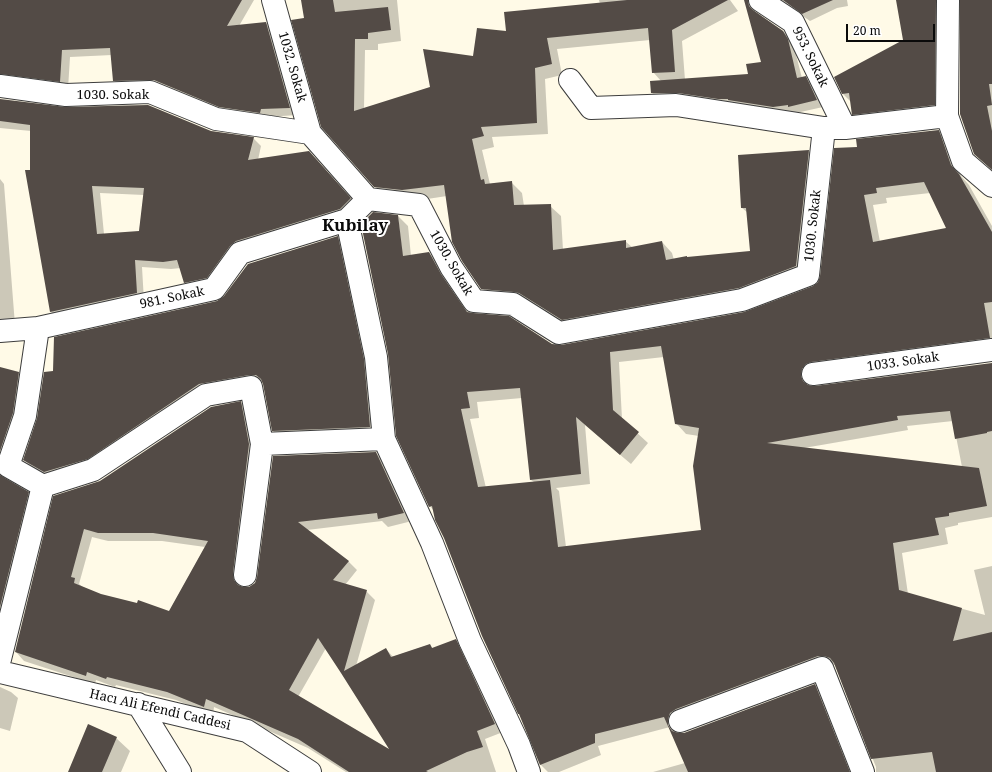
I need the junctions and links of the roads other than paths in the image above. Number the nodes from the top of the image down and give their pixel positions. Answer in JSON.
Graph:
{"nodes":[{"id":1,"x":273,"y":0,"type":"edge"},
{"id":2,"x":760,"y":0,"type":"edge"},
{"id":3,"x":948,"y":0,"type":"edge"},
{"id":4,"x":570,"y":80,"type":"dead end"},
{"id":5,"x":0,"y":86,"type":"edge"},
{"id":6,"x":947,"y":116,"type":"junction"},
{"id":7,"x":835,"y":128,"type":"junction"},
{"id":8,"x":310,"y":133,"type":"junction"},
{"id":9,"x":992,"y":186,"type":"edge"},
{"id":10,"x":368,"y":199,"type":"junction"},
{"id":11,"x":347,"y":220,"type":"junction"},
{"id":12,"x":38,"y":328,"type":"junction"},
{"id":13,"x":0,"y":331,"type":"edge"},
{"id":14,"x":992,"y":350,"type":"edge"},
{"id":15,"x":813,"y":374,"type":"dead end"},
{"id":16,"x":384,"y":439,"type":"junction"},
{"id":17,"x":262,"y":444,"type":"junction"},
{"id":18,"x":43,"y":486,"type":"junction"},
{"id":19,"x":245,"y":575,"type":"dead end"},
{"id":20,"x":0,"y":659,"type":"edge"},
{"id":21,"x":0,"y":672,"type":"edge"},
{"id":22,"x":138,"y":704,"type":"junction"},
{"id":23,"x":680,"y":721,"type":"dead end"},
{"id":24,"x":180,"y":772,"type":"edge"},
{"id":25,"x":310,"y":772,"type":"edge"},
{"id":26,"x":529,"y":772,"type":"edge"},
{"id":27,"x":863,"y":772,"type":"edge"}],
"edges":[{"from":1,"to":8,"type":"street","name":"1032. Sokak"},
{"from":2,"to":7,"type":"street","name":"953. Sokak"},
{"from":3,"to":6,"type":"street"},
{"from":4,"to":7,"type":"street"},
{"from":5,"to":8,"type":"street","name":"1030. Sokak"},
{"from":6,"to":7,"type":"street"},
{"from":6,"to":9,"type":"street"},
{"from":7,"to":10,"type":"street","name":"1030. Sokak"},
{"from":8,"to":10,"type":"street"},
{"from":10,"to":11,"type":"street"},
{"from":11,"to":12,"type":"street","name":"981. Sokak"},
{"from":11,"to":16,"type":"street"},
{"from":12,"to":13,"type":"street","name":"981. Sokak"},
{"from":12,"to":18,"type":"street"},
{"from":14,"to":15,"type":"street","name":"1033. Sokak"},
{"from":16,"to":17,"type":"street"},
{"from":16,"to":26,"type":"street"},
{"from":17,"to":18,"type":"street"},
{"from":17,"to":19,"type":"street"},
{"from":18,"to":20,"type":"street"},
{"from":21,"to":22,"type":"street","name":"Hacı Ali Efendi Caddesi"},
{"from":22,"to":24,"type":"street"},
{"from":22,"to":25,"type":"street","name":"Hacı Ali Efendi Caddesi"},
{"from":23,"to":27,"type":"street"}]}
